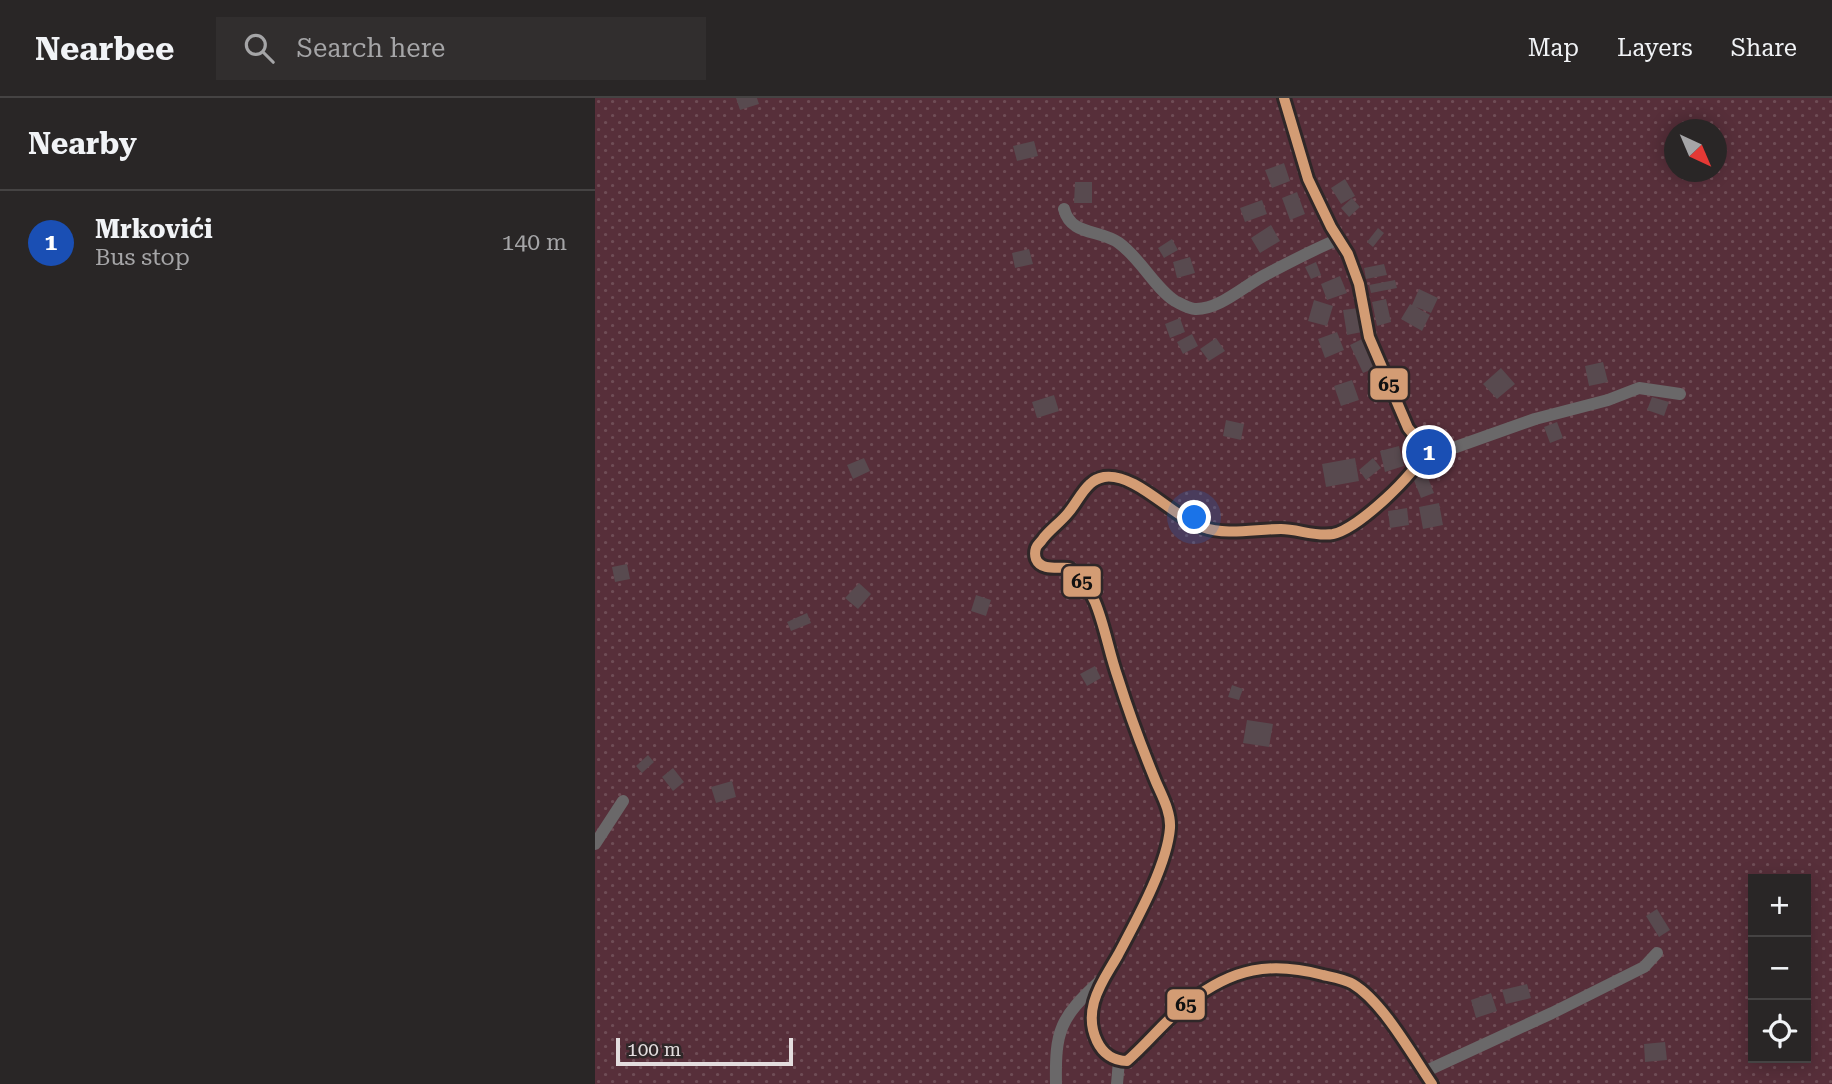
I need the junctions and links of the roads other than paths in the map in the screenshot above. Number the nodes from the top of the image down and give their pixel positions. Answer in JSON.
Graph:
{"nodes":[{"id":1,"x":1284,"y":98,"type":"edge"},
{"id":2,"x":1064,"y":209,"type":"dead end"},
{"id":3,"x":1339,"y":239,"type":"junction"},
{"id":4,"x":1680,"y":394,"type":"dead end"},
{"id":5,"x":1426,"y":450,"type":"junction"},
{"id":6,"x":623,"y":801,"type":"dead end"},
{"id":7,"x":595,"y":844,"type":"edge"},
{"id":8,"x":1657,"y":953,"type":"dead end"},
{"id":9,"x":1102,"y":980,"type":"junction"},
{"id":10,"x":1119,"y":1060,"type":"junction"},
{"id":11,"x":1424,"y":1072,"type":"junction"},
{"id":12,"x":1056,"y":1084,"type":"edge"},
{"id":13,"x":1117,"y":1084,"type":"edge"},
{"id":14,"x":1431,"y":1084,"type":"edge"}],
"edges":[{"from":1,"to":3,"type":"street"},
{"from":2,"to":3,"type":"street"},
{"from":3,"to":5,"type":"street"},
{"from":4,"to":5,"type":"street"},
{"from":5,"to":9,"type":"street"},
{"from":6,"to":7,"type":"street"},
{"from":8,"to":11,"type":"street"},
{"from":9,"to":10,"type":"street"},
{"from":9,"to":12,"type":"street"},
{"from":10,"to":11,"type":"street"},
{"from":10,"to":13,"type":"street"},
{"from":11,"to":14,"type":"street"}]}
